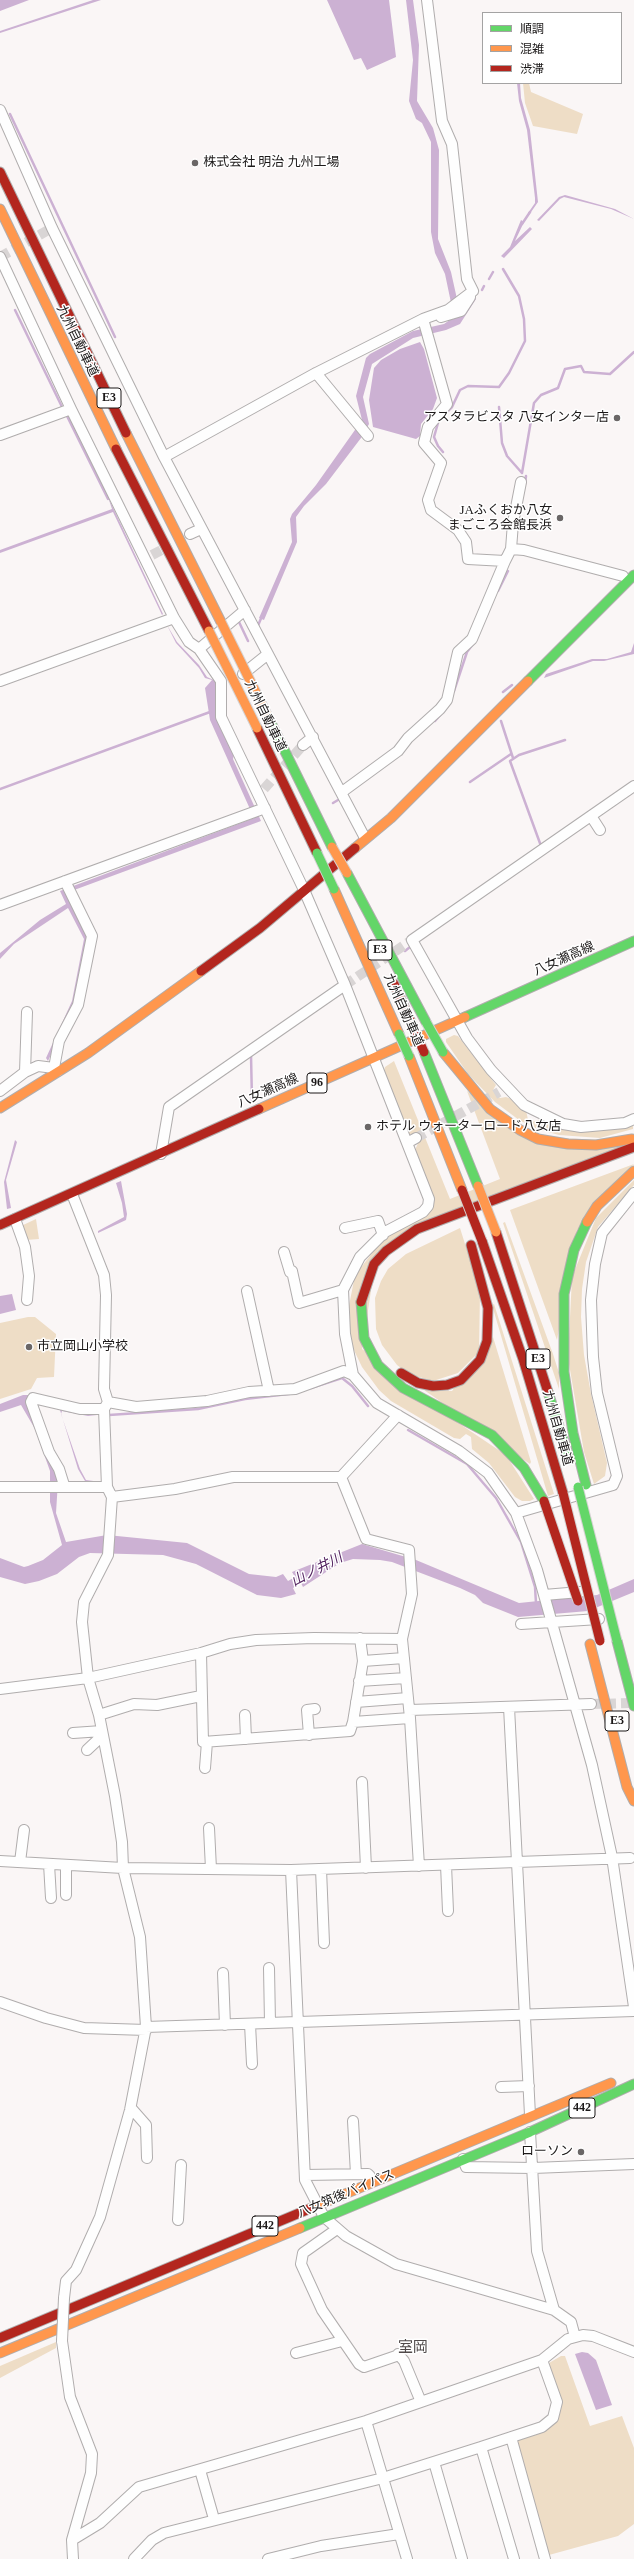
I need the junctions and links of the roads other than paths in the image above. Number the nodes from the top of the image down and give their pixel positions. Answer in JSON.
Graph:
{"nodes":[{"id":1,"x":427,"y":0,"type":"edge"},
{"id":2,"x":0,"y":110,"type":"edge"},
{"id":3,"x":0,"y":172,"type":"edge"},
{"id":4,"x":0,"y":209,"type":"edge"},
{"id":5,"x":0,"y":257,"type":"edge"},
{"id":6,"x":424,"y":323,"type":"junction"},
{"id":7,"x":316,"y":373,"type":"junction"},
{"id":8,"x":71,"y":409,"type":"junction"},
{"id":9,"x":0,"y":434,"type":"edge"},
{"id":10,"x":367,"y":435,"type":"dead end"},
{"id":11,"x":164,"y":457,"type":"junction"},
{"id":12,"x":521,"y":482,"type":"dead end"},
{"id":13,"x":201,"y":529,"type":"junction"},
{"id":14,"x":190,"y":534,"type":"dead end"},
{"id":15,"x":511,"y":550,"type":"junction"},
{"id":16,"x":541,"y":559,"type":"dead end"},
{"id":17,"x":505,"y":561,"type":"junction"},
{"id":18,"x":634,"y":575,"type":"edge"},
{"id":19,"x":623,"y":576,"type":"dead end"},
{"id":20,"x":245,"y":610,"type":"junction"},
{"id":21,"x":174,"y":618,"type":"junction"},
{"id":22,"x":199,"y":649,"type":"junction"},
{"id":23,"x":268,"y":654,"type":"junction"},
{"id":24,"x":0,"y":681,"type":"edge"},
{"id":25,"x":221,"y":686,"type":"junction"},
{"id":26,"x":313,"y":737,"type":"junction"},
{"id":27,"x":303,"y":745,"type":"tunnel mouth"},
{"id":28,"x":634,"y":786,"type":"edge"},
{"id":29,"x":342,"y":792,"type":"junction"},
{"id":30,"x":265,"y":808,"type":"junction"},
{"id":31,"x":591,"y":816,"type":"junction"},
{"id":32,"x":600,"y":830,"type":"dead end"},
{"id":33,"x":365,"y":838,"type":"junction"},
{"id":34,"x":347,"y":873,"type":"junction"},
{"id":35,"x":67,"y":886,"type":"junction"},
{"id":36,"x":304,"y":890,"type":"junction"},
{"id":37,"x":0,"y":905,"type":"edge"},
{"id":38,"x":634,"y":941,"type":"edge"},
{"id":39,"x":345,"y":984,"type":"junction"},
{"id":40,"x":27,"y":1012,"type":"dead end"},
{"id":41,"x":456,"y":1021,"type":"junction"},
{"id":42,"x":373,"y":1058,"type":"junction"},
{"id":43,"x":56,"y":1070,"type":"junction"},
{"id":44,"x":25,"y":1072,"type":"junction"},
{"id":45,"x":0,"y":1091,"type":"edge"},
{"id":46,"x":0,"y":1108,"type":"edge"},
{"id":47,"x":634,"y":1119,"type":"edge"},
{"id":48,"x":416,"y":1138,"type":"tunnel mouth"},
{"id":49,"x":634,"y":1139,"type":"edge"},
{"id":50,"x":407,"y":1144,"type":"junction"},
{"id":51,"x":634,"y":1147,"type":"edge"},
{"id":52,"x":161,"y":1154,"type":"junction"},
{"id":53,"x":634,"y":1171,"type":"edge"},
{"id":54,"x":574,"y":1180,"type":"dead end"},
{"id":55,"x":458,"y":1191,"type":"junction"},
{"id":56,"x":634,"y":1193,"type":"edge"},
{"id":57,"x":72,"y":1194,"type":"junction"},
{"id":58,"x":15,"y":1219,"type":"junction"},
{"id":59,"x":464,"y":1222,"type":"dead end"},
{"id":60,"x":0,"y":1225,"type":"edge"},
{"id":61,"x":345,"y":1228,"type":"dead end"},
{"id":62,"x":433,"y":1234,"type":"dead end"},
{"id":63,"x":383,"y":1235,"type":"junction"},
{"id":64,"x":420,"y":1240,"type":"dead end"},
{"id":65,"x":470,"y":1241,"type":"dead end"},
{"id":66,"x":284,"y":1252,"type":"dead end"},
{"id":67,"x":343,"y":1290,"type":"junction"},
{"id":68,"x":247,"y":1291,"type":"dead end"},
{"id":69,"x":27,"y":1300,"type":"dead end"},
{"id":70,"x":353,"y":1375,"type":"junction"},
{"id":71,"x":269,"y":1391,"type":"junction"},
{"id":72,"x":106,"y":1406,"type":"junction"},
{"id":73,"x":398,"y":1415,"type":"junction"},
{"id":74,"x":341,"y":1477,"type":"junction"},
{"id":75,"x":58,"y":1485,"type":"junction"},
{"id":76,"x":0,"y":1486,"type":"edge"},
{"id":77,"x":582,"y":1486,"type":"junction"},
{"id":78,"x":110,"y":1492,"type":"junction"},
{"id":79,"x":516,"y":1513,"type":"junction"},
{"id":80,"x":592,"y":1591,"type":"dead end"},
{"id":81,"x":545,"y":1597,"type":"junction"},
{"id":82,"x":604,"y":1618,"type":"dead end"},
{"id":83,"x":552,"y":1619,"type":"junction"},
{"id":84,"x":521,"y":1624,"type":"dead end"},
{"id":85,"x":360,"y":1638,"type":"junction"},
{"id":86,"x":402,"y":1639,"type":"junction"},
{"id":87,"x":620,"y":1639,"type":"junction"},
{"id":88,"x":201,"y":1653,"type":"junction"},
{"id":89,"x":404,"y":1658,"type":"junction"},
{"id":90,"x":362,"y":1661,"type":"junction"},
{"id":91,"x":88,"y":1678,"type":"junction"},
{"id":92,"x":406,"y":1678,"type":"junction"},
{"id":93,"x":359,"y":1681,"type":"junction"},
{"id":94,"x":634,"y":1686,"type":"edge"},
{"id":95,"x":0,"y":1689,"type":"edge"},
{"id":96,"x":201,"y":1696,"type":"junction"},
{"id":97,"x":408,"y":1698,"type":"junction"},
{"id":98,"x":356,"y":1702,"type":"junction"},
{"id":99,"x":576,"y":1704,"type":"junction"},
{"id":100,"x":591,"y":1704,"type":"tunnel mouth"},
{"id":101,"x":634,"y":1706,"type":"edge"},
{"id":102,"x":509,"y":1708,"type":"junction"},
{"id":103,"x":315,"y":1709,"type":"dead end"},
{"id":104,"x":410,"y":1714,"type":"junction"},
{"id":105,"x":99,"y":1715,"type":"junction"},
{"id":106,"x":245,"y":1715,"type":"dead end"},
{"id":107,"x":353,"y":1722,"type":"junction"},
{"id":108,"x":73,"y":1733,"type":"dead end"},
{"id":109,"x":103,"y":1733,"type":"junction"},
{"id":110,"x":309,"y":1734,"type":"junction"},
{"id":111,"x":246,"y":1739,"type":"junction"},
{"id":112,"x":207,"y":1742,"type":"junction"},
{"id":113,"x":87,"y":1750,"type":"dead end"},
{"id":114,"x":205,"y":1768,"type":"dead end"},
{"id":115,"x":362,"y":1782,"type":"dead end"},
{"id":116,"x":634,"y":1801,"type":"edge"},
{"id":117,"x":210,"y":1828,"type":"dead end"},
{"id":118,"x":24,"y":1830,"type":"dead end"},
{"id":119,"x":612,"y":1857,"type":"junction"},
{"id":120,"x":630,"y":1858,"type":"dead end"},
{"id":121,"x":0,"y":1861,"type":"edge"},
{"id":122,"x":20,"y":1862,"type":"junction"},
{"id":123,"x":517,"y":1862,"type":"junction"},
{"id":124,"x":49,"y":1864,"type":"junction"},
{"id":125,"x":446,"y":1864,"type":"junction"},
{"id":126,"x":66,"y":1865,"type":"junction"},
{"id":127,"x":419,"y":1866,"type":"junction"},
{"id":128,"x":123,"y":1868,"type":"junction"},
{"id":129,"x":366,"y":1868,"type":"junction"},
{"id":130,"x":211,"y":1869,"type":"junction"},
{"id":131,"x":321,"y":1869,"type":"junction"},
{"id":132,"x":291,"y":1870,"type":"junction"},
{"id":133,"x":66,"y":1895,"type":"dead end"},
{"id":134,"x":51,"y":1898,"type":"dead end"},
{"id":135,"x":448,"y":1911,"type":"dead end"},
{"id":136,"x":324,"y":1943,"type":"dead end"},
{"id":137,"x":269,"y":1968,"type":"dead end"},
{"id":138,"x":222,"y":1973,"type":"dead end"},
{"id":139,"x":0,"y":2002,"type":"edge"},
{"id":140,"x":634,"y":2007,"type":"edge"},
{"id":141,"x":634,"y":2010,"type":"edge"},
{"id":142,"x":524,"y":2014,"type":"junction"},
{"id":143,"x":270,"y":2023,"type":"junction"},
{"id":144,"x":299,"y":2023,"type":"junction"},
{"id":145,"x":250,"y":2024,"type":"junction"},
{"id":146,"x":225,"y":2025,"type":"junction"},
{"id":147,"x":146,"y":2029,"type":"junction"},
{"id":148,"x":252,"y":2064,"type":"dead end"},
{"id":149,"x":627,"y":2077,"type":"edge"},
{"id":150,"x":634,"y":2084,"type":"edge"},
{"id":151,"x":529,"y":2086,"type":"junction"},
{"id":152,"x":501,"y":2087,"type":"dead end"},
{"id":153,"x":131,"y":2108,"type":"junction"},
{"id":154,"x":530,"y":2115,"type":"junction"},
{"id":155,"x":353,"y":2121,"type":"dead end"},
{"id":156,"x":530,"y":2132,"type":"junction"},
{"id":157,"x":147,"y":2158,"type":"dead end"},
{"id":158,"x":463,"y":2160,"type":"junction"},
{"id":159,"x":634,"y":2164,"type":"edge"},
{"id":160,"x":181,"y":2165,"type":"dead end"},
{"id":161,"x":533,"y":2168,"type":"junction"},
{"id":162,"x":356,"y":2174,"type":"junction"},
{"id":163,"x":305,"y":2175,"type":"junction"},
{"id":164,"x":370,"y":2176,"type":"dead end"},
{"id":165,"x":317,"y":2204,"type":"junction"},
{"id":166,"x":324,"y":2217,"type":"junction"},
{"id":167,"x":178,"y":2220,"type":"dead end"},
{"id":168,"x":337,"y":2229,"type":"junction"},
{"id":169,"x":554,"y":2310,"type":"junction"},
{"id":170,"x":575,"y":2337,"type":"junction"},
{"id":171,"x":0,"y":2338,"type":"edge"},
{"id":172,"x":342,"y":2341,"type":"junction"},
{"id":173,"x":634,"y":2352,"type":"edge"},
{"id":174,"x":0,"y":2353,"type":"edge"},
{"id":175,"x":296,"y":2353,"type":"dead end"},
{"id":176,"x":542,"y":2360,"type":"junction"},
{"id":177,"x":421,"y":2402,"type":"junction"},
{"id":178,"x":366,"y":2421,"type":"junction"},
{"id":179,"x":511,"y":2437,"type":"junction"},
{"id":180,"x":481,"y":2447,"type":"junction"},
{"id":181,"x":434,"y":2462,"type":"junction"},
{"id":182,"x":200,"y":2470,"type":"junction"},
{"id":183,"x":382,"y":2478,"type":"junction"},
{"id":184,"x":214,"y":2519,"type":"junction"},
{"id":185,"x":400,"y":2534,"type":"junction"},
{"id":186,"x":72,"y":2540,"type":"junction"},
{"id":187,"x":73,"y":2559,"type":"edge"},
{"id":188,"x":134,"y":2559,"type":"edge"},
{"id":189,"x":268,"y":2559,"type":"edge"},
{"id":190,"x":407,"y":2559,"type":"edge"},
{"id":191,"x":462,"y":2559,"type":"edge"},
{"id":192,"x":514,"y":2559,"type":"edge"},
{"id":193,"x":545,"y":2559,"type":"edge"}],
"edges":[{"from":1,"to":6,"type":"street"},
{"from":2,"to":11,"type":"street"},
{"from":3,"to":34,"type":"main road","name":"九州自動車道","number":"E3","bridge":true},
{"from":4,"to":55,"type":"main road","name":"九州自動車道","number":"E3","bridge":true},
{"from":5,"to":8,"type":"street"},
{"from":6,"to":7,"type":"street"},
{"from":6,"to":17,"type":"street"},
{"from":7,"to":10,"type":"street"},
{"from":7,"to":11,"type":"street"},
{"from":8,"to":9,"type":"street"},
{"from":8,"to":21,"type":"street"},
{"from":11,"to":13,"type":"street"},
{"from":12,"to":15,"type":"street"},
{"from":13,"to":14,"type":"street"},
{"from":13,"to":20,"type":"street"},
{"from":15,"to":17,"type":"street"},
{"from":15,"to":19,"type":"street"},
{"from":16,"to":17,"type":"street"},
{"from":17,"to":29,"type":"street"},
{"from":18,"to":33,"type":"main road"},
{"from":20,"to":22,"type":"street"},
{"from":20,"to":23,"type":"street"},
{"from":21,"to":22,"type":"street"},
{"from":21,"to":24,"type":"street"},
{"from":22,"to":25,"type":"street"},
{"from":23,"to":25,"type":"street"},
{"from":23,"to":26,"type":"street"},
{"from":25,"to":30,"type":"street"},
{"from":26,"to":27,"type":"street"},
{"from":26,"to":29,"type":"street"},
{"from":28,"to":31,"type":"street"},
{"from":29,"to":33,"type":"street"},
{"from":30,"to":35,"type":"street"},
{"from":30,"to":36,"type":"street"},
{"from":31,"to":32,"type":"street"},
{"from":31,"to":41,"type":"street"},
{"from":33,"to":36,"type":"main road"},
{"from":34,"to":49,"type":"main road","bridge":true},
{"from":34,"to":77,"type":"main road","name":"九州自動車道","number":"E3","bridge":true},
{"from":35,"to":37,"type":"street"},
{"from":35,"to":43,"type":"street"},
{"from":36,"to":39,"type":"street"},
{"from":36,"to":43,"type":"main road"},
{"from":38,"to":41,"type":"main road","name":"八女瀬高線","number":"96"},
{"from":39,"to":42,"type":"street"},
{"from":39,"to":52,"type":"street"},
{"from":40,"to":44,"type":"street"},
{"from":41,"to":42,"type":"main road","name":"八女瀬高線","number":"96"},
{"from":41,"to":47,"type":"street"},
{"from":42,"to":50,"type":"street"},
{"from":42,"to":52,"type":"main road","name":"八女瀬高線","number":"96"},
{"from":43,"to":44,"type":"street"},
{"from":43,"to":46,"type":"main road"},
{"from":44,"to":45,"type":"street"},
{"from":48,"to":50,"type":"street"},
{"from":50,"to":63,"type":"street"},
{"from":51,"to":116,"type":"main road","bridge":true},
{"from":52,"to":57,"type":"main road","name":"八女瀬高線","number":"96"},
{"from":53,"to":77,"type":"main road"},
{"from":54,"to":62,"type":"main road"},
{"from":55,"to":59,"type":"main road"},
{"from":55,"to":116,"type":"main road","name":"九州自動車道","number":"E3","bridge":true},
{"from":56,"to":79,"type":"street"},
{"from":57,"to":58,"type":"main road","name":"八女瀬高線","number":"96"},
{"from":57,"to":72,"type":"street"},
{"from":58,"to":60,"type":"main road","name":"八女瀬高線","number":"96"},
{"from":58,"to":69,"type":"street"},
{"from":61,"to":63,"type":"street"},
{"from":63,"to":67,"type":"street"},
{"from":64,"to":65,"type":"main road"},
{"from":66,"to":67,"type":"street"},
{"from":67,"to":70,"type":"street"},
{"from":68,"to":71,"type":"street"},
{"from":70,"to":71,"type":"street"},
{"from":70,"to":73,"type":"street"},
{"from":71,"to":72,"type":"street"},
{"from":72,"to":75,"type":"street"},
{"from":72,"to":78,"type":"street"},
{"from":73,"to":74,"type":"street"},
{"from":73,"to":79,"type":"street"},
{"from":74,"to":78,"type":"street"},
{"from":74,"to":86,"type":"street"},
{"from":75,"to":76,"type":"street"},
{"from":75,"to":78,"type":"street"},
{"from":77,"to":87,"type":"main road","name":"九州自動車道","number":"E3","bridge":true},
{"from":78,"to":91,"type":"street"},
{"from":79,"to":81,"type":"street"},
{"from":80,"to":81,"type":"street"},
{"from":81,"to":83,"type":"street"},
{"from":82,"to":83,"type":"street"},
{"from":83,"to":84,"type":"street"},
{"from":83,"to":99,"type":"street"},
{"from":85,"to":86,"type":"street"},
{"from":85,"to":88,"type":"street"},
{"from":85,"to":90,"type":"street"},
{"from":86,"to":89,"type":"street"},
{"from":87,"to":94,"type":"main road"},
{"from":87,"to":101,"type":"main road","name":"九州自動車道","number":"E3"},
{"from":88,"to":91,"type":"street"},
{"from":88,"to":96,"type":"street"},
{"from":89,"to":90,"type":"street"},
{"from":89,"to":92,"type":"street"},
{"from":90,"to":93,"type":"street"},
{"from":91,"to":95,"type":"street"},
{"from":91,"to":105,"type":"street"},
{"from":92,"to":93,"type":"street"},
{"from":92,"to":97,"type":"street"},
{"from":93,"to":98,"type":"street"},
{"from":96,"to":105,"type":"street"},
{"from":96,"to":112,"type":"street"},
{"from":97,"to":98,"type":"street"},
{"from":97,"to":104,"type":"street"},
{"from":98,"to":107,"type":"street"},
{"from":99,"to":100,"type":"street"},
{"from":99,"to":102,"type":"street"},
{"from":99,"to":119,"type":"street"},
{"from":102,"to":104,"type":"street"},
{"from":102,"to":123,"type":"street"},
{"from":103,"to":110,"type":"street"},
{"from":104,"to":107,"type":"street"},
{"from":104,"to":127,"type":"street"},
{"from":105,"to":109,"type":"street"},
{"from":106,"to":111,"type":"street"},
{"from":107,"to":110,"type":"street"},
{"from":108,"to":109,"type":"street"},
{"from":109,"to":113,"type":"street"},
{"from":109,"to":128,"type":"street"},
{"from":110,"to":111,"type":"street"},
{"from":111,"to":112,"type":"street"},
{"from":112,"to":114,"type":"street"},
{"from":115,"to":129,"type":"street"},
{"from":117,"to":130,"type":"street"},
{"from":118,"to":122,"type":"street"},
{"from":119,"to":120,"type":"street"},
{"from":119,"to":123,"type":"street"},
{"from":119,"to":140,"type":"street"},
{"from":121,"to":122,"type":"street"},
{"from":122,"to":124,"type":"street"},
{"from":123,"to":125,"type":"street"},
{"from":123,"to":142,"type":"street"},
{"from":124,"to":126,"type":"street"},
{"from":124,"to":134,"type":"street"},
{"from":125,"to":127,"type":"street"},
{"from":125,"to":135,"type":"street"},
{"from":126,"to":128,"type":"street"},
{"from":126,"to":133,"type":"street"},
{"from":127,"to":129,"type":"street"},
{"from":128,"to":130,"type":"street"},
{"from":128,"to":147,"type":"street"},
{"from":129,"to":131,"type":"street"},
{"from":130,"to":132,"type":"street"},
{"from":131,"to":132,"type":"street"},
{"from":131,"to":136,"type":"street"},
{"from":132,"to":144,"type":"street"},
{"from":137,"to":143,"type":"street"},
{"from":138,"to":146,"type":"street"},
{"from":139,"to":147,"type":"street"},
{"from":141,"to":142,"type":"street"},
{"from":142,"to":144,"type":"street"},
{"from":142,"to":151,"type":"street"},
{"from":143,"to":144,"type":"street"},
{"from":143,"to":145,"type":"street"},
{"from":144,"to":163,"type":"street"},
{"from":145,"to":146,"type":"street"},
{"from":145,"to":148,"type":"street"},
{"from":146,"to":147,"type":"street"},
{"from":147,"to":153,"type":"street"},
{"from":149,"to":154,"type":"main road","name":"八女筑後バイパス","number":"442"},
{"from":150,"to":156,"type":"main road","name":"八女筑後バイパス","number":"442"},
{"from":151,"to":152,"type":"street"},
{"from":151,"to":154,"type":"street"},
{"from":153,"to":157,"type":"street"},
{"from":153,"to":186,"type":"street","bridge":true},
{"from":154,"to":165,"type":"main road","name":"八女筑後バイパス","number":"442"},
{"from":155,"to":162,"type":"street"},
{"from":156,"to":158,"type":"main road","name":"八女筑後バイパス","number":"442"},
{"from":156,"to":161,"type":"street"},
{"from":158,"to":161,"type":"street"},
{"from":158,"to":166,"type":"main road","name":"八女筑後バイパス","number":"442"},
{"from":159,"to":161,"type":"street"},
{"from":160,"to":167,"type":"street"},
{"from":161,"to":169,"type":"street"},
{"from":162,"to":163,"type":"street"},
{"from":162,"to":164,"type":"street"},
{"from":163,"to":165,"type":"street"},
{"from":165,"to":166,"type":"street"},
{"from":165,"to":171,"type":"main road","name":"八女筑後バイパス","number":"442"},
{"from":166,"to":168,"type":"street"},
{"from":166,"to":174,"type":"main road","name":"八女筑後バイパス","number":"442"},
{"from":168,"to":169,"type":"street"},
{"from":168,"to":172,"type":"street"},
{"from":169,"to":170,"type":"street"},
{"from":170,"to":173,"type":"street"},
{"from":170,"to":176,"type":"street"},
{"from":172,"to":175,"type":"street"},
{"from":172,"to":177,"type":"street"},
{"from":176,"to":177,"type":"street"},
{"from":176,"to":179,"type":"street"},
{"from":177,"to":178,"type":"street"},
{"from":178,"to":182,"type":"street"},
{"from":178,"to":183,"type":"street"},
{"from":179,"to":180,"type":"street"},
{"from":179,"to":193,"type":"street"},
{"from":180,"to":181,"type":"street"},
{"from":180,"to":192,"type":"street"},
{"from":181,"to":183,"type":"street"},
{"from":181,"to":191,"type":"street"},
{"from":182,"to":184,"type":"street"},
{"from":182,"to":186,"type":"street"},
{"from":183,"to":184,"type":"street"},
{"from":183,"to":185,"type":"street"},
{"from":184,"to":188,"type":"street"},
{"from":185,"to":189,"type":"street"},
{"from":185,"to":190,"type":"street"},
{"from":186,"to":187,"type":"street"}]}
